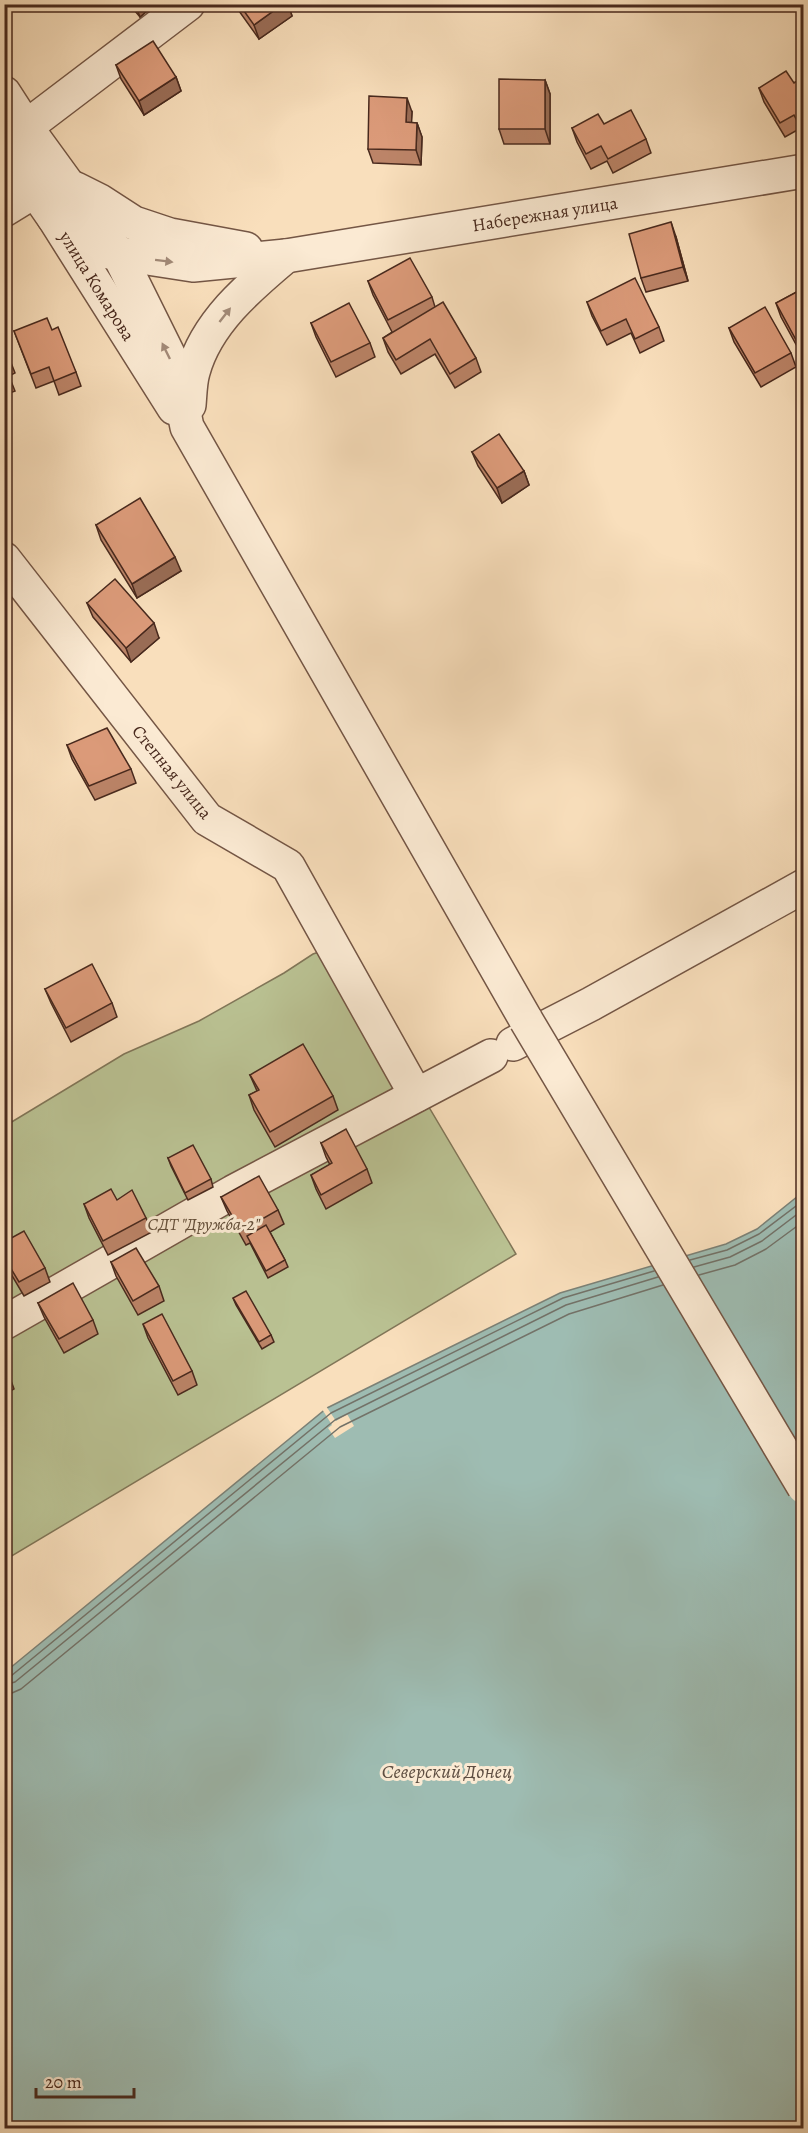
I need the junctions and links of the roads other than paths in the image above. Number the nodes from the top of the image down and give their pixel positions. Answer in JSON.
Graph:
{"nodes":[{"id":1,"x":188,"y":4,"type":"edge"},
{"id":2,"x":4,"y":93,"type":"edge"},
{"id":3,"x":15,"y":136,"type":"edge"},
{"id":4,"x":804,"y":171,"type":"edge"},
{"id":5,"x":67,"y":184,"type":"junction"},
{"id":6,"x":35,"y":191,"type":"junction"},
{"id":7,"x":4,"y":210,"type":"edge"},
{"id":8,"x":54,"y":218,"type":"junction"},
{"id":9,"x":119,"y":255,"type":"junction"},
{"id":10,"x":286,"y":256,"type":"junction"},
{"id":11,"x":187,"y":427,"type":"junction"},
{"id":12,"x":4,"y":559,"type":"edge"},
{"id":13,"x":804,"y":886,"type":"edge"},
{"id":14,"x":510,"y":1040,"type":"junction"},
{"id":15,"x":416,"y":1095,"type":"junction"},
{"id":16,"x":4,"y":1323,"type":"edge"},
{"id":17,"x":804,"y":1487,"type":"edge"}],
"edges":[{"from":1,"to":3,"type":"street"},
{"from":2,"to":3,"type":"street","name":"улица Комарова"},
{"from":3,"to":5,"type":"street","name":"улица Комарова"},
{"from":3,"to":6,"type":"street","name":"улица Комарова"},
{"from":4,"to":10,"type":"street","name":"Набережная улица"},
{"from":5,"to":9,"type":"street"},
{"from":5,"to":10,"type":"street","name":"улица Комарова"},
{"from":6,"to":7,"type":"street"},
{"from":6,"to":8,"type":"street","name":"улица Комарова"},
{"from":8,"to":9,"type":"street","name":"Набережная улица"},
{"from":8,"to":11,"type":"street","name":"улица Комарова"},
{"from":9,"to":10,"type":"street","name":"Набережная улица","one_way":true},
{"from":11,"to":9,"type":"street","one_way":true},
{"from":11,"to":10,"type":"street","one_way":true},
{"from":11,"to":14,"type":"street","name":"улица Комарова"},
{"from":12,"to":15,"type":"street","name":"Степная улица"},
{"from":13,"to":14,"type":"street"},
{"from":14,"to":15,"type":"street"},
{"from":14,"to":17,"type":"street","name":"улица Комарова","bridge":true},
{"from":15,"to":16,"type":"street"}]}
